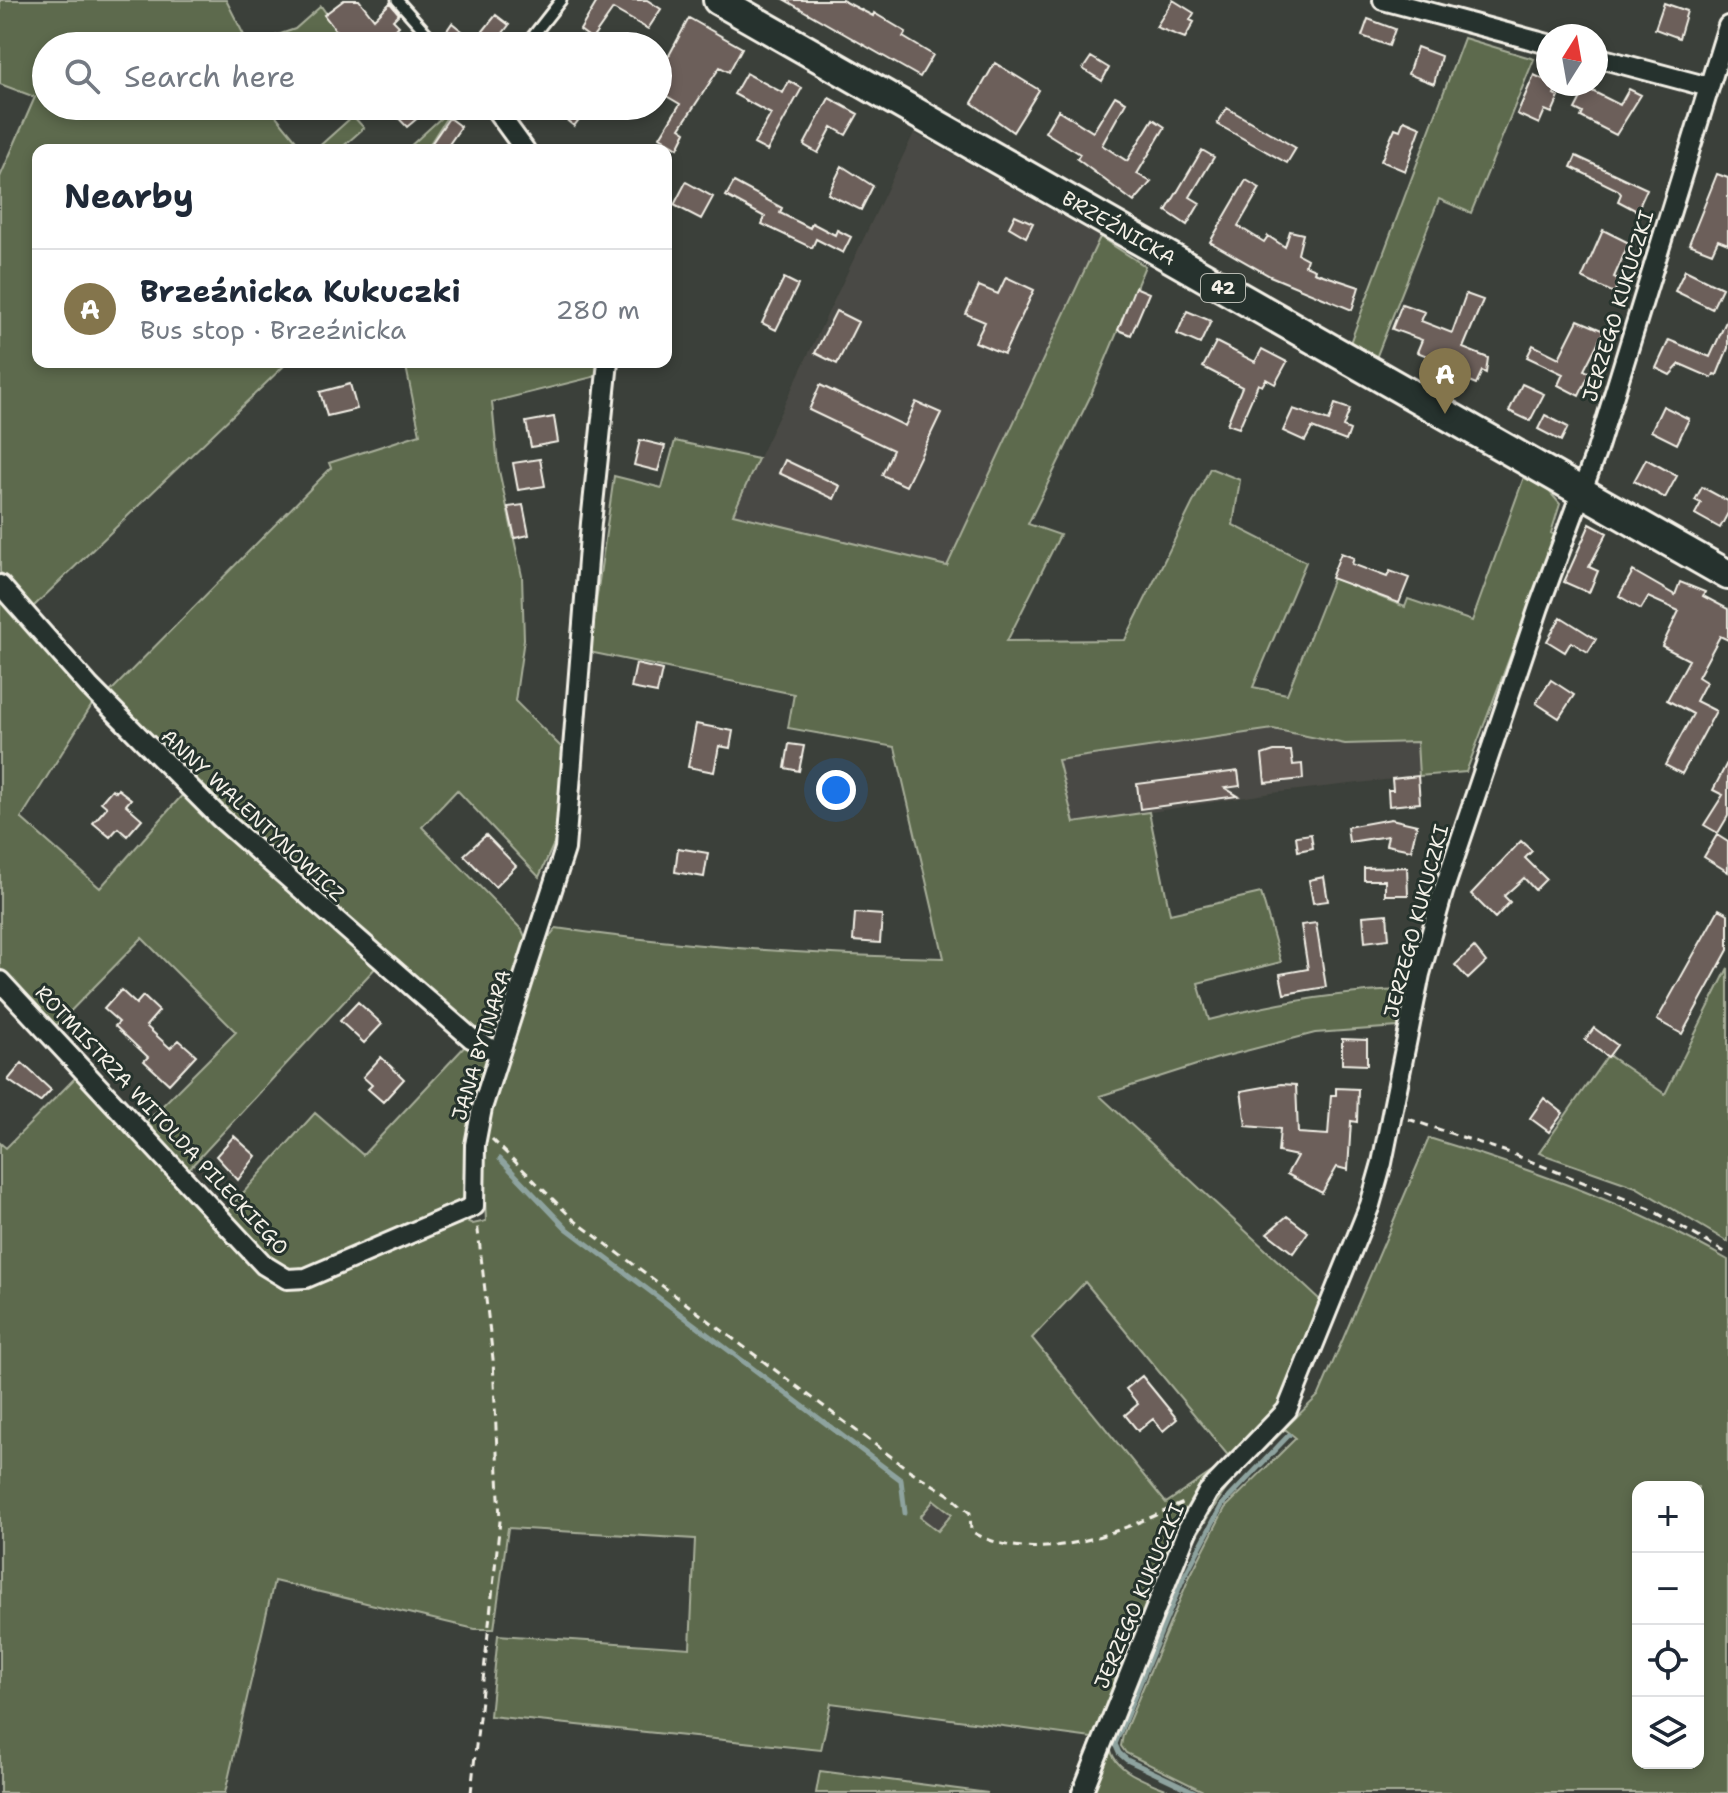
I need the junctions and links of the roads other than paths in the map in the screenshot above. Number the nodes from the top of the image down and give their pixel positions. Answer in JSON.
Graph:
{"nodes":[{"id":1,"x":397,"y":0,"type":"edge"},
{"id":2,"x":561,"y":0,"type":"edge"},
{"id":3,"x":718,"y":0,"type":"edge"},
{"id":4,"x":1383,"y":0,"type":"edge"},
{"id":5,"x":1728,"y":26,"type":"edge"},
{"id":6,"x":426,"y":32,"type":"edge"},
{"id":7,"x":536,"y":32,"type":"edge"},
{"id":8,"x":1536,"y":41,"type":"edge"},
{"id":9,"x":1608,"y":60,"type":"edge"},
{"id":10,"x":1709,"y":87,"type":"junction"},
{"id":11,"x":503,"y":120,"type":"edge"},
{"id":12,"x":521,"y":144,"type":"edge"},
{"id":13,"x":607,"y":368,"type":"edge"},
{"id":14,"x":1580,"y":491,"type":"junction"},
{"id":15,"x":1728,"y":575,"type":"edge"},
{"id":16,"x":0,"y":585,"type":"edge"},
{"id":17,"x":0,"y":981,"type":"edge"},
{"id":18,"x":499,"y":1053,"type":"junction"},
{"id":19,"x":474,"y":1206,"type":"joint"},
{"id":20,"x":1082,"y":1793,"type":"edge"}],
"edges":[{"from":1,"to":6,"type":"lane"},
{"from":2,"to":7,"type":"lane"},
{"from":3,"to":14,"type":"main road","name":"BRZEŹNICKA","number":"42"},
{"from":4,"to":8,"type":"street"},
{"from":5,"to":10,"type":"street","name":"JERZEGO KUKUCZKI"},
{"from":9,"to":10,"type":"street"},
{"from":10,"to":14,"type":"street","name":"JERZEGO KUKUCZKI"},
{"from":11,"to":12,"type":"street"},
{"from":13,"to":18,"type":"street","name":"JANA BYTNARA"},
{"from":14,"to":15,"type":"main road","name":"BRZEŹNICKA","number":"42"},
{"from":14,"to":20,"type":"street","name":"JERZEGO KUKUCZKI"},
{"from":16,"to":18,"type":"street","name":"ANNY WALENTYNOWICZ"},
{"from":17,"to":19,"type":"street","name":"ROTMISTRZA WITOLDA PILECKIEGO"},
{"from":18,"to":19,"type":"street","name":"JANA BYTNARA"}]}
